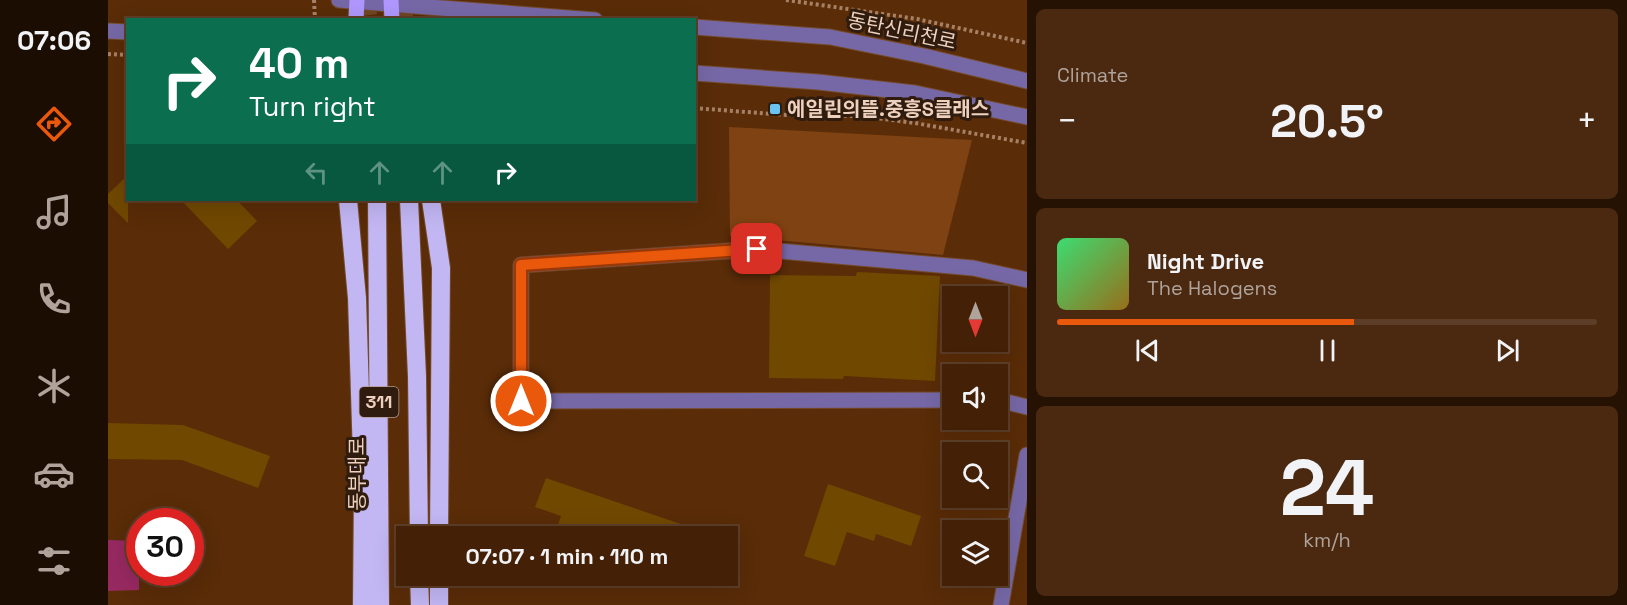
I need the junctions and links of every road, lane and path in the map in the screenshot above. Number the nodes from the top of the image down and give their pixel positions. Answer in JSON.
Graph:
{"nodes":[{"id":1,"x":314,"y":0,"type":"edge"},
{"id":2,"x":339,"y":0,"type":"edge"},
{"id":3,"x":786,"y":0,"type":"edge"},
{"id":4,"x":357,"y":1,"type":"edge"},
{"id":5,"x":392,"y":8,"type":"edge"},
{"id":6,"x":315,"y":18,"type":"edge"},
{"id":7,"x":356,"y":18,"type":"edge"},
{"id":8,"x":561,"y":18,"type":"edge"},
{"id":9,"x":696,"y":27,"type":"edge"},
{"id":10,"x":108,"y":31,"type":"edge"},
{"id":11,"x":126,"y":32,"type":"edge"},
{"id":12,"x":1027,"y":43,"type":"edge"},
{"id":13,"x":108,"y":54,"type":"edge"},
{"id":14,"x":126,"y":55,"type":"edge"},
{"id":15,"x":696,"y":73,"type":"edge"},
{"id":16,"x":1027,"y":81,"type":"edge"},
{"id":17,"x":696,"y":108,"type":"edge"},
{"id":18,"x":1027,"y":117,"type":"edge"},
{"id":19,"x":1027,"y":143,"type":"edge"},
{"id":20,"x":348,"y":201,"type":"edge"},
{"id":21,"x":377,"y":201,"type":"edge"},
{"id":22,"x":409,"y":201,"type":"edge"},
{"id":23,"x":430,"y":201,"type":"edge"},
{"id":24,"x":1027,"y":280,"type":"edge"},
{"id":25,"x":942,"y":400,"type":"edge"},
{"id":26,"x":1008,"y":402,"type":"edge"},
{"id":27,"x":1027,"y":407,"type":"edge"},
{"id":28,"x":1027,"y":455,"type":"edge"},
{"id":29,"x":419,"y":526,"type":"edge"},
{"id":30,"x":439,"y":526,"type":"edge"},
{"id":31,"x":419,"y":586,"type":"edge"},
{"id":32,"x":439,"y":586,"type":"edge"},
{"id":33,"x":362,"y":605,"type":"edge"},
{"id":34,"x":380,"y":605,"type":"edge"},
{"id":35,"x":420,"y":605,"type":"edge"},
{"id":36,"x":439,"y":605,"type":"edge"},
{"id":37,"x":1001,"y":605,"type":"edge"}],
"edges":[{"from":1,"to":6,"type":"path"},
{"from":2,"to":4,"type":"street"},
{"from":3,"to":12,"type":"path"},
{"from":4,"to":5,"type":"street"},
{"from":4,"to":7,"type":"main road"},
{"from":5,"to":8,"type":"street"},
{"from":9,"to":16,"type":"street","name":"동탄신리천로"},
{"from":10,"to":11,"type":"street"},
{"from":13,"to":14,"type":"path"},
{"from":15,"to":18,"type":"street"},
{"from":17,"to":19,"type":"path"},
{"from":20,"to":33,"type":"highway"},
{"from":21,"to":34,"type":"highway","name":"동부대로","number":"311"},
{"from":22,"to":29,"type":"highway","number":"311"},
{"from":23,"to":30,"type":"highway"},
{"from":24,"to":25,"type":"street"},
{"from":26,"to":27,"type":"street"},
{"from":28,"to":37,"type":"street"},
{"from":31,"to":35,"type":"highway"},
{"from":32,"to":36,"type":"highway"}]}
